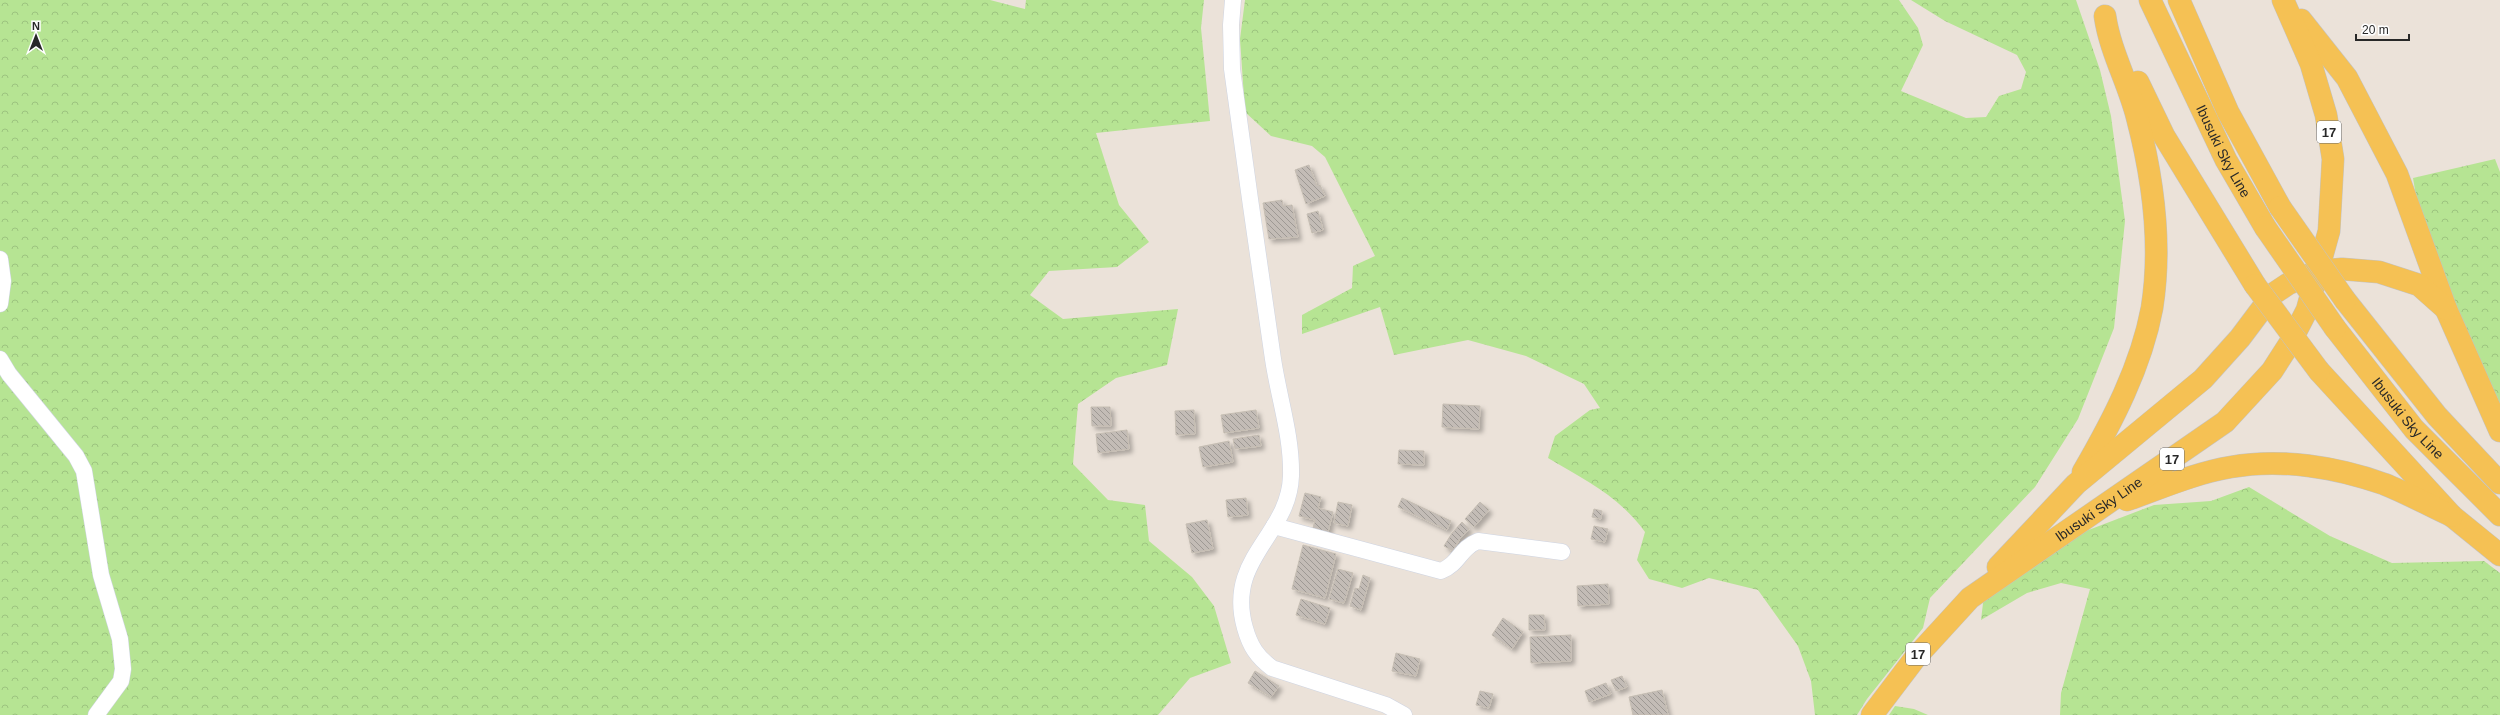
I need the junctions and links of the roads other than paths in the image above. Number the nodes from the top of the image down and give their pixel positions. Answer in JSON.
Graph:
{"nodes":[{"id":1,"x":1234,"y":0,"type":"edge"},
{"id":2,"x":2150,"y":0,"type":"edge"},
{"id":3,"x":2179,"y":0,"type":"edge"},
{"id":4,"x":2284,"y":0,"type":"edge"},
{"id":5,"x":2101,"y":8,"type":"edge"},
{"id":6,"x":0,"y":259,"type":"edge"},
{"id":7,"x":2318,"y":271,"type":"junction"},
{"id":8,"x":0,"y":304,"type":"edge"},
{"id":9,"x":2446,"y":309,"type":"junction"},
{"id":10,"x":0,"y":359,"type":"edge"},
{"id":11,"x":2500,"y":431,"type":"edge"},
{"id":12,"x":2500,"y":483,"type":"edge"},
{"id":13,"x":2076,"y":484,"type":"junction"},
{"id":14,"x":2097,"y":510,"type":"junction"},
{"id":15,"x":2500,"y":515,"type":"edge"},
{"id":16,"x":2452,"y":516,"type":"junction"},
{"id":17,"x":1274,"y":526,"type":"junction"},
{"id":18,"x":1562,"y":552,"type":"dead end"},
{"id":19,"x":2500,"y":555,"type":"edge"},
{"id":20,"x":1970,"y":598,"type":"junction"},
{"id":21,"x":96,"y":715,"type":"edge"},
{"id":22,"x":1404,"y":715,"type":"edge"},
{"id":23,"x":1872,"y":715,"type":"edge"}],
"edges":[{"from":1,"to":17,"type":"street"},
{"from":2,"to":15,"type":"main road","name":"Ibusuki Sky Line","bridge":true},
{"from":3,"to":12,"type":"main road","name":"Ibusuki Sky Line","bridge":true},
{"from":4,"to":7,"type":"main road","name":"Ibusuki Sky Line","number":"17"},
{"from":4,"to":9,"type":"main road"},
{"from":5,"to":13,"type":"main road"},
{"from":5,"to":16,"type":"main road","bridge":true},
{"from":6,"to":8,"type":"street"},
{"from":7,"to":9,"type":"main road"},
{"from":7,"to":13,"type":"main road"},
{"from":7,"to":14,"type":"main road","name":"Ibusuki Sky Line","number":"17"},
{"from":9,"to":11,"type":"main road"},
{"from":10,"to":21,"type":"street"},
{"from":13,"to":20,"type":"main road"},
{"from":14,"to":16,"type":"main road"},
{"from":14,"to":20,"type":"main road","name":"Ibusuki Sky Line","number":"17"},
{"from":16,"to":19,"type":"main road"},
{"from":17,"to":18,"type":"street"},
{"from":17,"to":22,"type":"street"},
{"from":20,"to":23,"type":"main road","name":"Ibusuki Sky Line","number":"17"}]}
